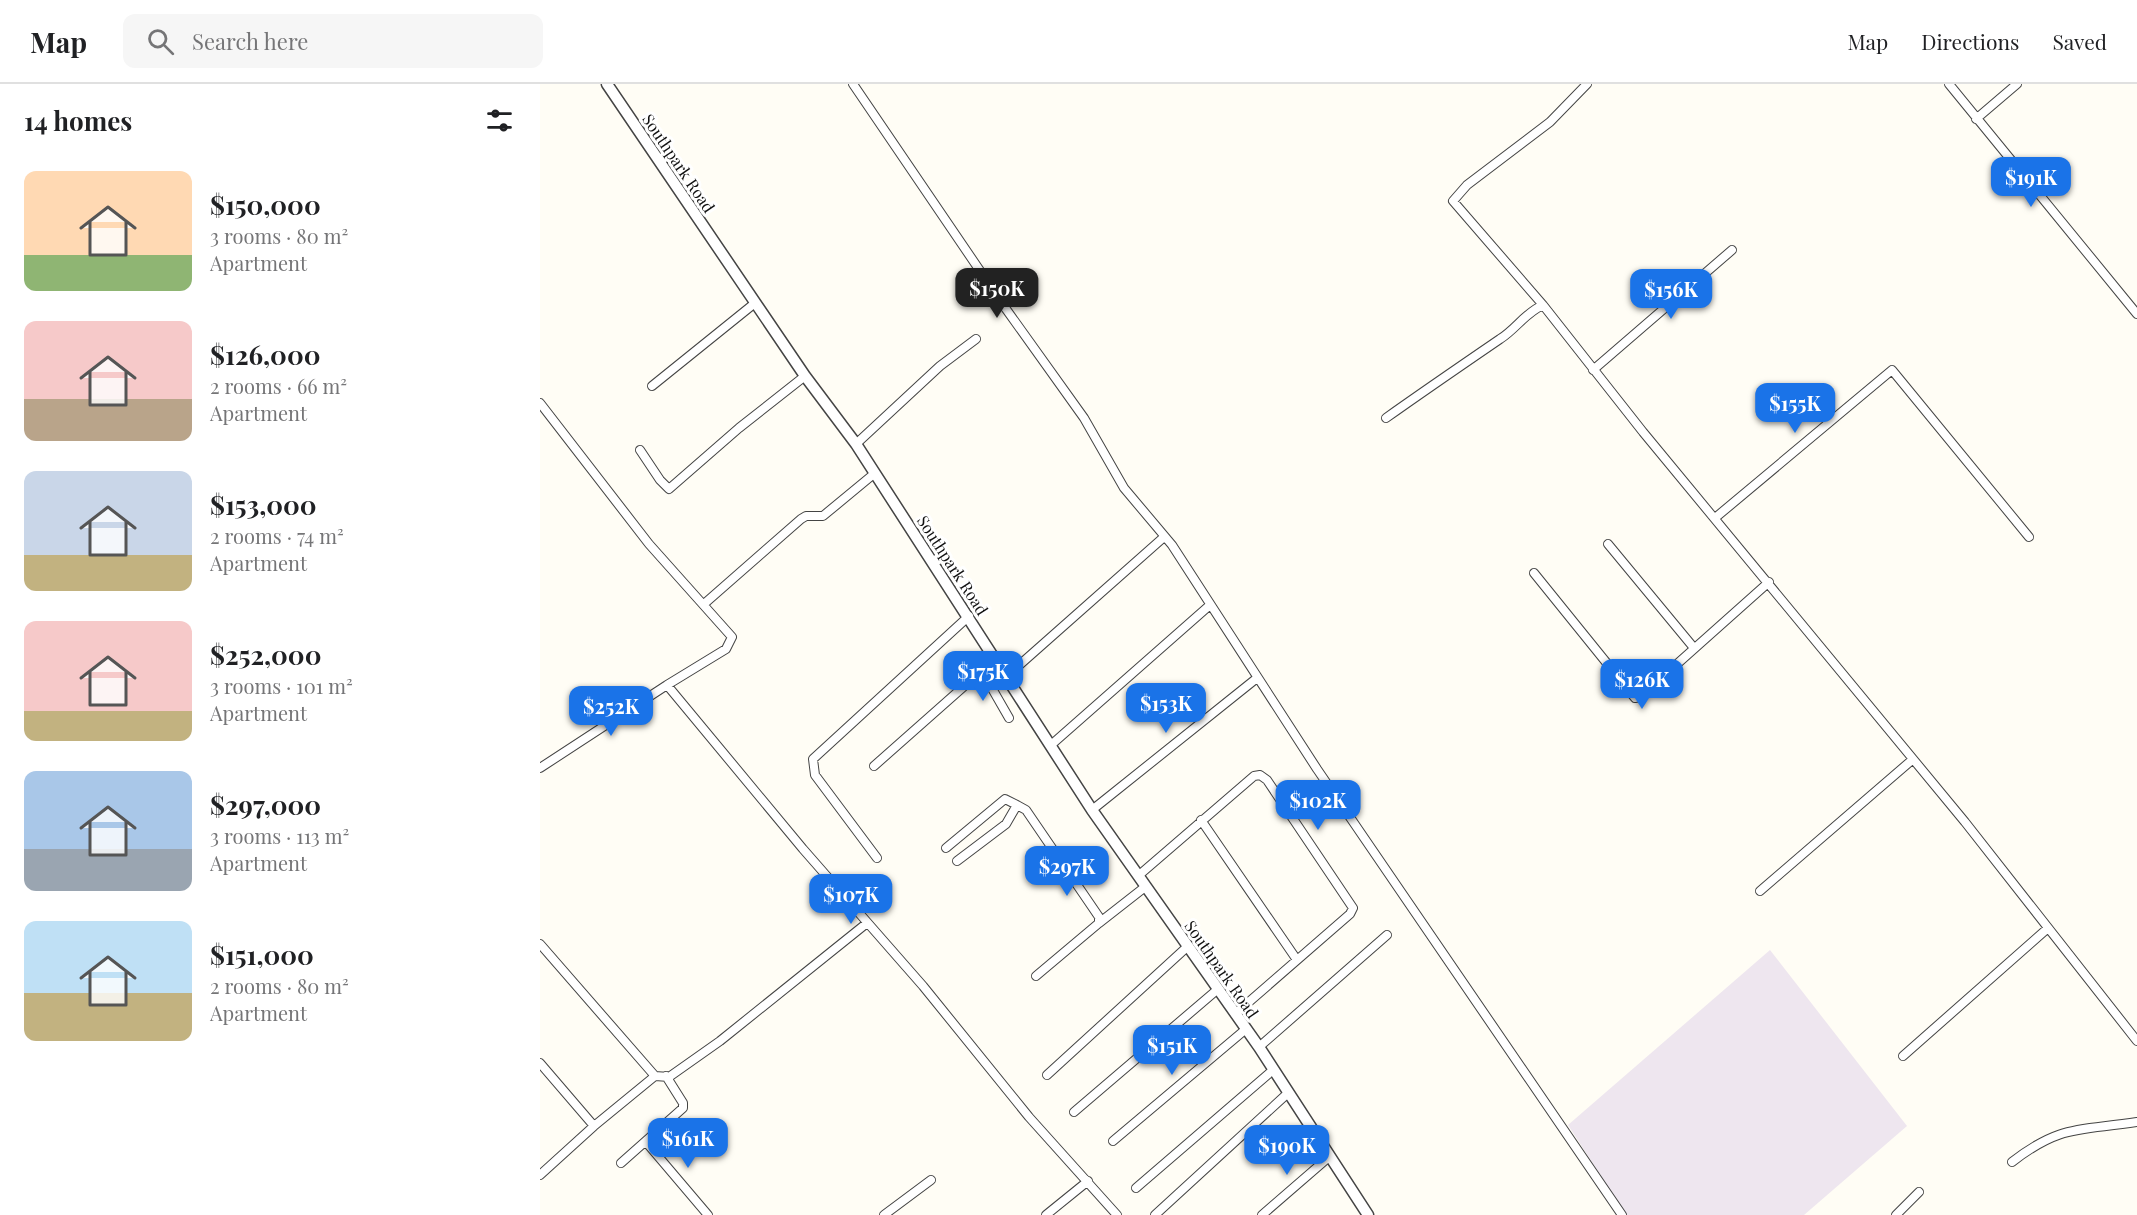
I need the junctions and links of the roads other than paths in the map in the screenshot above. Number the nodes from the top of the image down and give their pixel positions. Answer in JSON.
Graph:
{"nodes":[{"id":1,"x":607,"y":84,"type":"edge"},
{"id":2,"x":853,"y":84,"type":"edge"},
{"id":3,"x":1587,"y":84,"type":"edge"},
{"id":4,"x":1949,"y":84,"type":"edge"},
{"id":5,"x":2017,"y":84,"type":"edge"},
{"id":6,"x":1976,"y":119,"type":"junction"},
{"id":7,"x":1732,"y":250,"type":"dead end"},
{"id":8,"x":755,"y":303,"type":"junction"},
{"id":9,"x":1544,"y":305,"type":"junction"},
{"id":10,"x":2137,"y":314,"type":"edge"},
{"id":11,"x":976,"y":339,"type":"dead end"},
{"id":12,"x":1593,"y":370,"type":"junction"},
{"id":13,"x":805,"y":376,"type":"junction"},
{"id":14,"x":652,"y":386,"type":"dead end"},
{"id":15,"x":540,"y":403,"type":"edge"},
{"id":16,"x":1386,"y":418,"type":"dead end"},
{"id":17,"x":856,"y":444,"type":"junction"},
{"id":18,"x":640,"y":450,"type":"dead end"},
{"id":19,"x":875,"y":473,"type":"junction"},
{"id":20,"x":1715,"y":518,"type":"junction"},
{"id":21,"x":1164,"y":537,"type":"junction"},
{"id":22,"x":2029,"y":537,"type":"dead end"},
{"id":23,"x":1608,"y":544,"type":"dead end"},
{"id":24,"x":1534,"y":573,"type":"dead end"},
{"id":25,"x":1769,"y":582,"type":"junction"},
{"id":26,"x":704,"y":604,"type":"junction"},
{"id":27,"x":1210,"y":605,"type":"junction"},
{"id":28,"x":969,"y":616,"type":"junction"},
{"id":29,"x":1694,"y":648,"type":"junction"},
{"id":30,"x":996,"y":658,"type":"junction"},
{"id":31,"x":982,"y":671,"type":"junction"},
{"id":32,"x":1007,"y":676,"type":"junction"},
{"id":33,"x":1257,"y":678,"type":"junction"},
{"id":34,"x":667,"y":685,"type":"junction"},
{"id":35,"x":1009,"y":718,"type":"dead end"},
{"id":36,"x":1051,"y":745,"type":"junction"},
{"id":37,"x":1912,"y":760,"type":"junction"},
{"id":38,"x":874,"y":766,"type":"dead end"},
{"id":39,"x":540,"y":768,"type":"edge"},
{"id":40,"x":1017,"y":805,"type":"junction"},
{"id":41,"x":1092,"y":810,"type":"junction"},
{"id":42,"x":1201,"y":820,"type":"junction"},
{"id":43,"x":945,"y":848,"type":"dead end"},
{"id":44,"x":877,"y":858,"type":"dead end"},
{"id":45,"x":957,"y":861,"type":"dead end"},
{"id":46,"x":1137,"y":876,"type":"junction"},
{"id":47,"x":1145,"y":887,"type":"junction"},
{"id":48,"x":1760,"y":891,"type":"dead end"},
{"id":49,"x":867,"y":923,"type":"junction"},
{"id":50,"x":1098,"y":923,"type":"junction"},
{"id":51,"x":2048,"y":928,"type":"junction"},
{"id":52,"x":1387,"y":935,"type":"dead end"},
{"id":53,"x":540,"y":944,"type":"edge"},
{"id":54,"x":1187,"y":946,"type":"junction"},
{"id":55,"x":1297,"y":960,"type":"junction"},
{"id":56,"x":1036,"y":976,"type":"dead end"},
{"id":57,"x":1218,"y":989,"type":"junction"},
{"id":58,"x":1235,"y":1014,"type":"junction"},
{"id":59,"x":1246,"y":1029,"type":"junction"},
{"id":60,"x":2137,"y":1041,"type":"edge"},
{"id":61,"x":1259,"y":1047,"type":"junction"},
{"id":62,"x":1903,"y":1056,"type":"dead end"},
{"id":63,"x":540,"y":1063,"type":"edge"},
{"id":64,"x":1273,"y":1070,"type":"junction"},
{"id":65,"x":1047,"y":1075,"type":"dead end"},
{"id":66,"x":655,"y":1076,"type":"junction"},
{"id":67,"x":666,"y":1076,"type":"junction"},
{"id":68,"x":1288,"y":1093,"type":"junction"},
{"id":69,"x":1074,"y":1112,"type":"dead end"},
{"id":70,"x":2137,"y":1122,"type":"edge"},
{"id":71,"x":594,"y":1126,"type":"junction"},
{"id":72,"x":1113,"y":1141,"type":"dead end"},
{"id":73,"x":646,"y":1142,"type":"junction"},
{"id":74,"x":1329,"y":1157,"type":"junction"},
{"id":75,"x":2012,"y":1162,"type":"dead end"},
{"id":76,"x":621,"y":1163,"type":"dead end"},
{"id":77,"x":540,"y":1175,"type":"edge"},
{"id":78,"x":931,"y":1180,"type":"dead end"},
{"id":79,"x":1088,"y":1181,"type":"junction"},
{"id":80,"x":1136,"y":1188,"type":"dead end"},
{"id":81,"x":1918,"y":1192,"type":"dead end"},
{"id":82,"x":708,"y":1215,"type":"edge"},
{"id":83,"x":884,"y":1215,"type":"edge"},
{"id":84,"x":1046,"y":1215,"type":"edge"},
{"id":85,"x":1118,"y":1215,"type":"edge"},
{"id":86,"x":1155,"y":1215,"type":"edge"},
{"id":87,"x":1262,"y":1215,"type":"edge"},
{"id":88,"x":1368,"y":1215,"type":"edge"},
{"id":89,"x":1622,"y":1215,"type":"edge"},
{"id":90,"x":1896,"y":1215,"type":"edge"}],
"edges":[{"from":1,"to":8,"type":"street","name":"Southpark Road"},
{"from":2,"to":21,"type":"street"},
{"from":3,"to":9,"type":"street"},
{"from":4,"to":6,"type":"street"},
{"from":5,"to":6,"type":"street"},
{"from":6,"to":10,"type":"street"},
{"from":7,"to":12,"type":"street"},
{"from":8,"to":13,"type":"street","name":"Southpark Road"},
{"from":8,"to":14,"type":"street"},
{"from":9,"to":12,"type":"street"},
{"from":9,"to":16,"type":"street"},
{"from":11,"to":17,"type":"street"},
{"from":12,"to":20,"type":"street"},
{"from":13,"to":17,"type":"street","name":"Southpark Road"},
{"from":13,"to":18,"type":"street"},
{"from":15,"to":26,"type":"street"},
{"from":17,"to":19,"type":"street","name":"Southpark Road"},
{"from":19,"to":26,"type":"street"},
{"from":19,"to":28,"type":"street","name":"Southpark Road"},
{"from":20,"to":22,"type":"street"},
{"from":20,"to":25,"type":"street"},
{"from":21,"to":27,"type":"street"},
{"from":21,"to":32,"type":"street"},
{"from":23,"to":29,"type":"street"},
{"from":24,"to":29,"type":"street"},
{"from":25,"to":29,"type":"street"},
{"from":25,"to":37,"type":"street"},
{"from":26,"to":34,"type":"street"},
{"from":27,"to":33,"type":"street"},
{"from":27,"to":36,"type":"street"},
{"from":28,"to":30,"type":"street","name":"Southpark Road"},
{"from":28,"to":44,"type":"street"},
{"from":30,"to":31,"type":"street"},
{"from":30,"to":32,"type":"street","name":"Southpark Road"},
{"from":31,"to":35,"type":"street"},
{"from":31,"to":38,"type":"street"},
{"from":32,"to":36,"type":"street","name":"Southpark Road"},
{"from":33,"to":41,"type":"street"},
{"from":33,"to":89,"type":"street"},
{"from":34,"to":39,"type":"street"},
{"from":34,"to":49,"type":"street"},
{"from":36,"to":41,"type":"street","name":"Southpark Road"},
{"from":37,"to":48,"type":"street"},
{"from":37,"to":51,"type":"street"},
{"from":40,"to":43,"type":"street"},
{"from":40,"to":45,"type":"street"},
{"from":40,"to":50,"type":"street"},
{"from":41,"to":46,"type":"street","name":"Southpark Road"},
{"from":42,"to":46,"type":"street"},
{"from":42,"to":55,"type":"street"},
{"from":42,"to":55,"type":"street"},
{"from":46,"to":47,"type":"street","name":"Southpark Road"},
{"from":47,"to":50,"type":"street"},
{"from":47,"to":54,"type":"street","name":"Southpark Road"},
{"from":49,"to":67,"type":"street"},
{"from":49,"to":79,"type":"street"},
{"from":50,"to":56,"type":"street"},
{"from":51,"to":60,"type":"street"},
{"from":51,"to":62,"type":"street"},
{"from":52,"to":61,"type":"street"},
{"from":53,"to":66,"type":"street"},
{"from":54,"to":57,"type":"street","name":"Southpark Road"},
{"from":54,"to":65,"type":"street"},
{"from":55,"to":58,"type":"street"},
{"from":57,"to":58,"type":"street","name":"Southpark Road"},
{"from":57,"to":69,"type":"street"},
{"from":58,"to":59,"type":"street","name":"Southpark Road"},
{"from":59,"to":61,"type":"street","name":"Southpark Road"},
{"from":59,"to":72,"type":"street"},
{"from":61,"to":64,"type":"street","name":"Southpark Road"},
{"from":63,"to":71,"type":"street"},
{"from":64,"to":68,"type":"street","name":"Southpark Road"},
{"from":64,"to":80,"type":"street"},
{"from":66,"to":67,"type":"street"},
{"from":66,"to":71,"type":"street"},
{"from":67,"to":73,"type":"street"},
{"from":68,"to":74,"type":"street","name":"Southpark Road"},
{"from":68,"to":86,"type":"street"},
{"from":70,"to":75,"type":"street"},
{"from":71,"to":77,"type":"street"},
{"from":73,"to":76,"type":"street"},
{"from":73,"to":82,"type":"street"},
{"from":74,"to":87,"type":"street"},
{"from":74,"to":88,"type":"street","name":"Southpark Road"},
{"from":78,"to":83,"type":"street"},
{"from":79,"to":84,"type":"street"},
{"from":79,"to":85,"type":"street"},
{"from":81,"to":90,"type":"street"}]}
